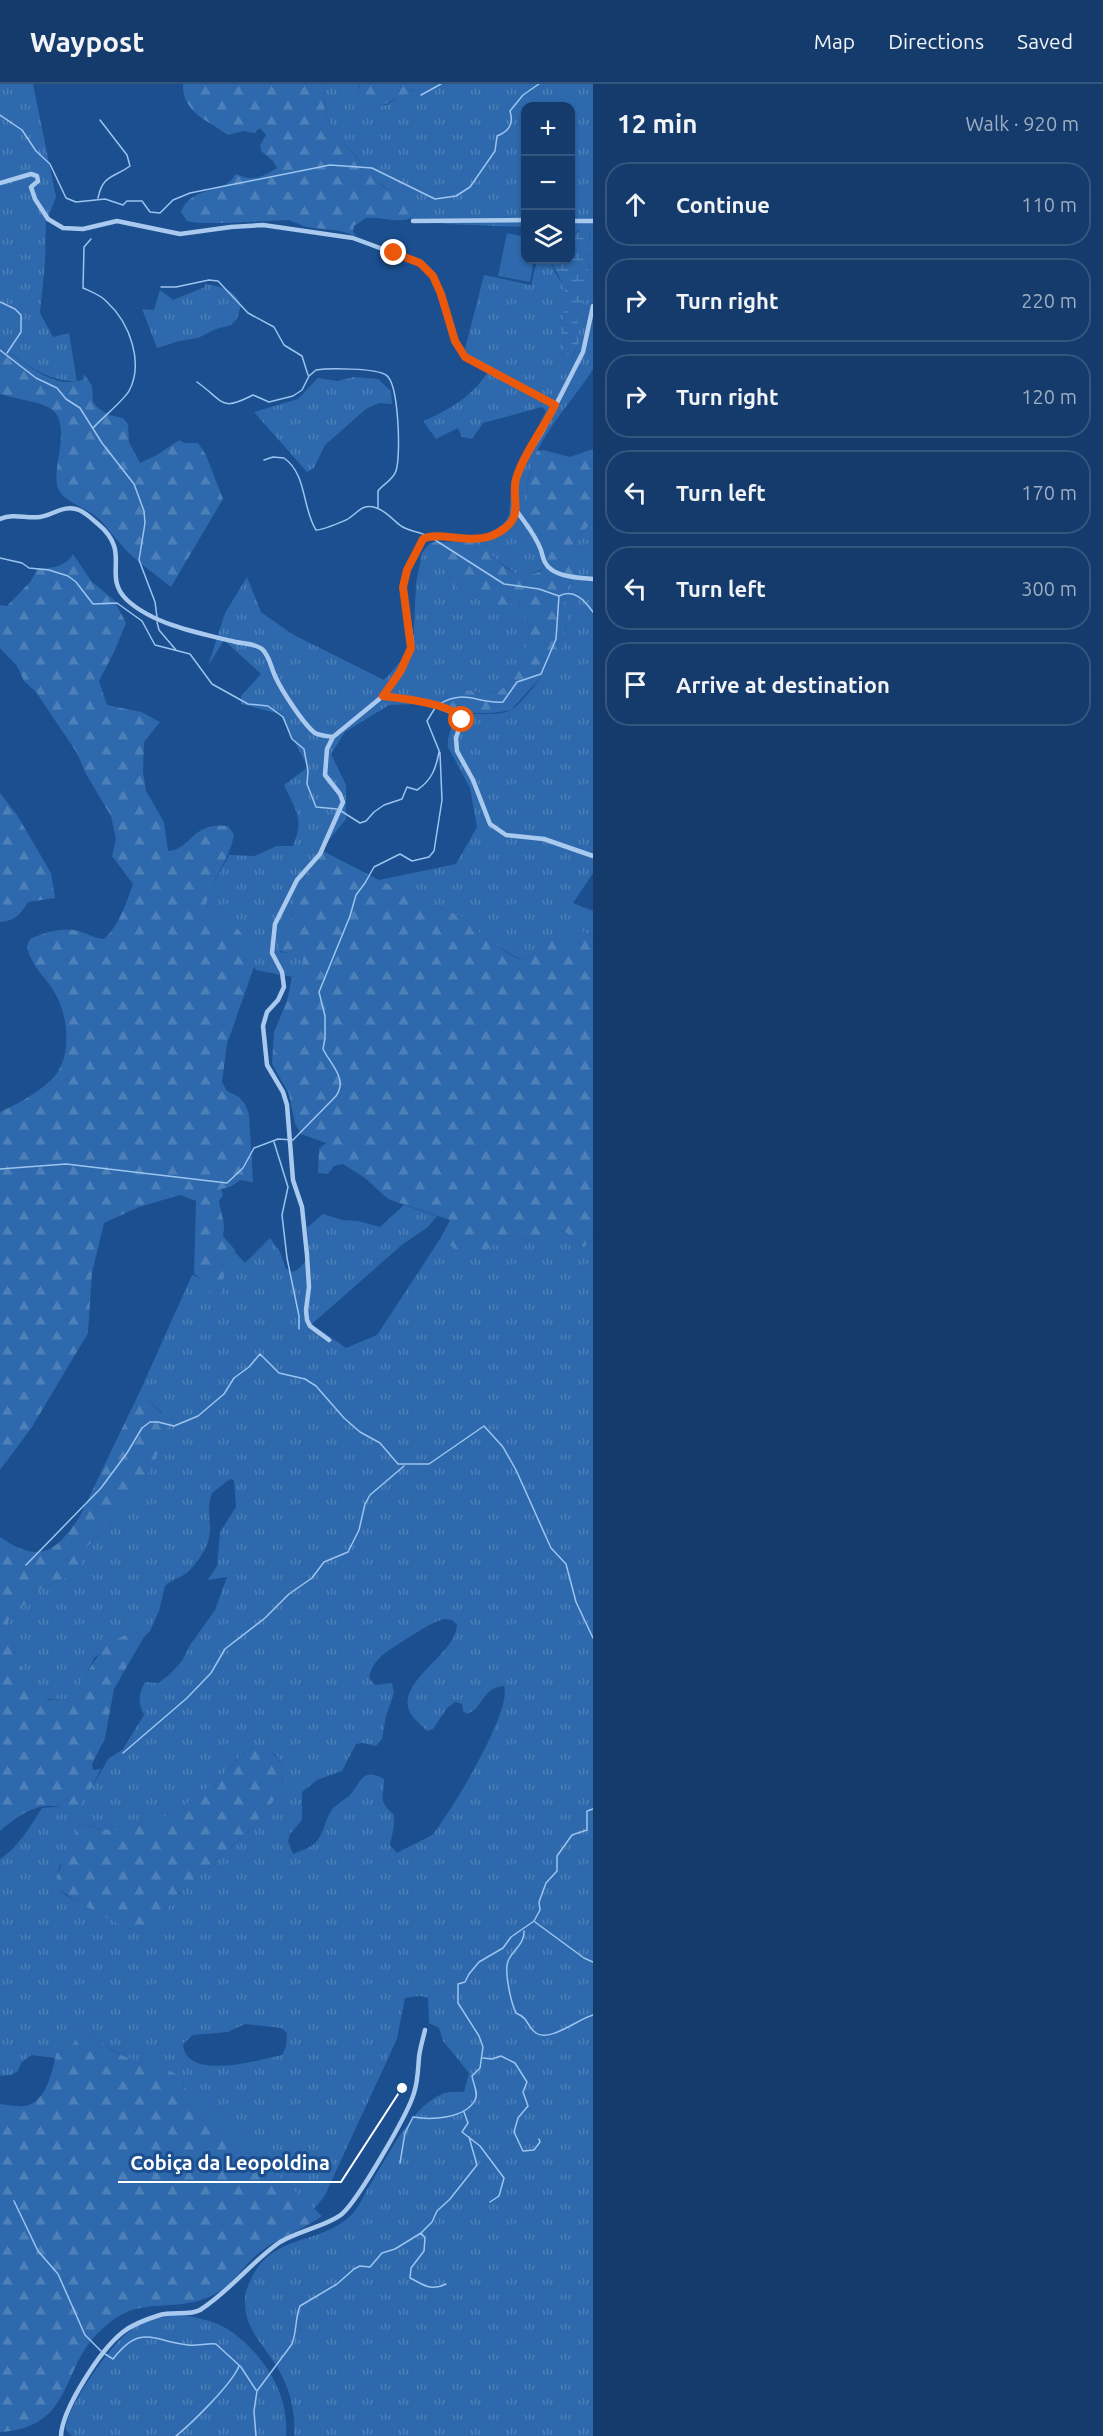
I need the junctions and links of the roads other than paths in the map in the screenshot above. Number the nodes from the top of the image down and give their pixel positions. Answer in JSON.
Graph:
{"nodes":[{"id":1,"x":0,"y":183,"type":"edge"},
{"id":2,"x":521,"y":220,"type":"edge"},
{"id":3,"x":413,"y":221,"type":"dead end"},
{"id":4,"x":575,"y":221,"type":"edge"},
{"id":5,"x":593,"y":221,"type":"edge"},
{"id":6,"x":593,"y":306,"type":"edge"},
{"id":7,"x":555,"y":405,"type":"junction"},
{"id":8,"x":516,"y":510,"type":"junction"},
{"id":9,"x":0,"y":519,"type":"edge"},
{"id":10,"x":593,"y":579,"type":"edge"},
{"id":11,"x":383,"y":696,"type":"junction"},
{"id":12,"x":333,"y":736,"type":"junction"},
{"id":13,"x":593,"y":856,"type":"edge"},
{"id":14,"x":329,"y":1340,"type":"dead end"},
{"id":15,"x":425,"y":2030,"type":"dead end"},
{"id":16,"x":61,"y":2436,"type":"edge"}],
"edges":[{"from":1,"to":7,"type":"street"},
{"from":2,"to":3,"type":"street"},
{"from":4,"to":5,"type":"street"},
{"from":6,"to":7,"type":"street"},
{"from":7,"to":8,"type":"street"},
{"from":8,"to":10,"type":"street"},
{"from":8,"to":11,"type":"street"},
{"from":9,"to":12,"type":"street"},
{"from":11,"to":12,"type":"street"},
{"from":11,"to":13,"type":"street"},
{"from":12,"to":14,"type":"street"},
{"from":15,"to":16,"type":"street"}]}
